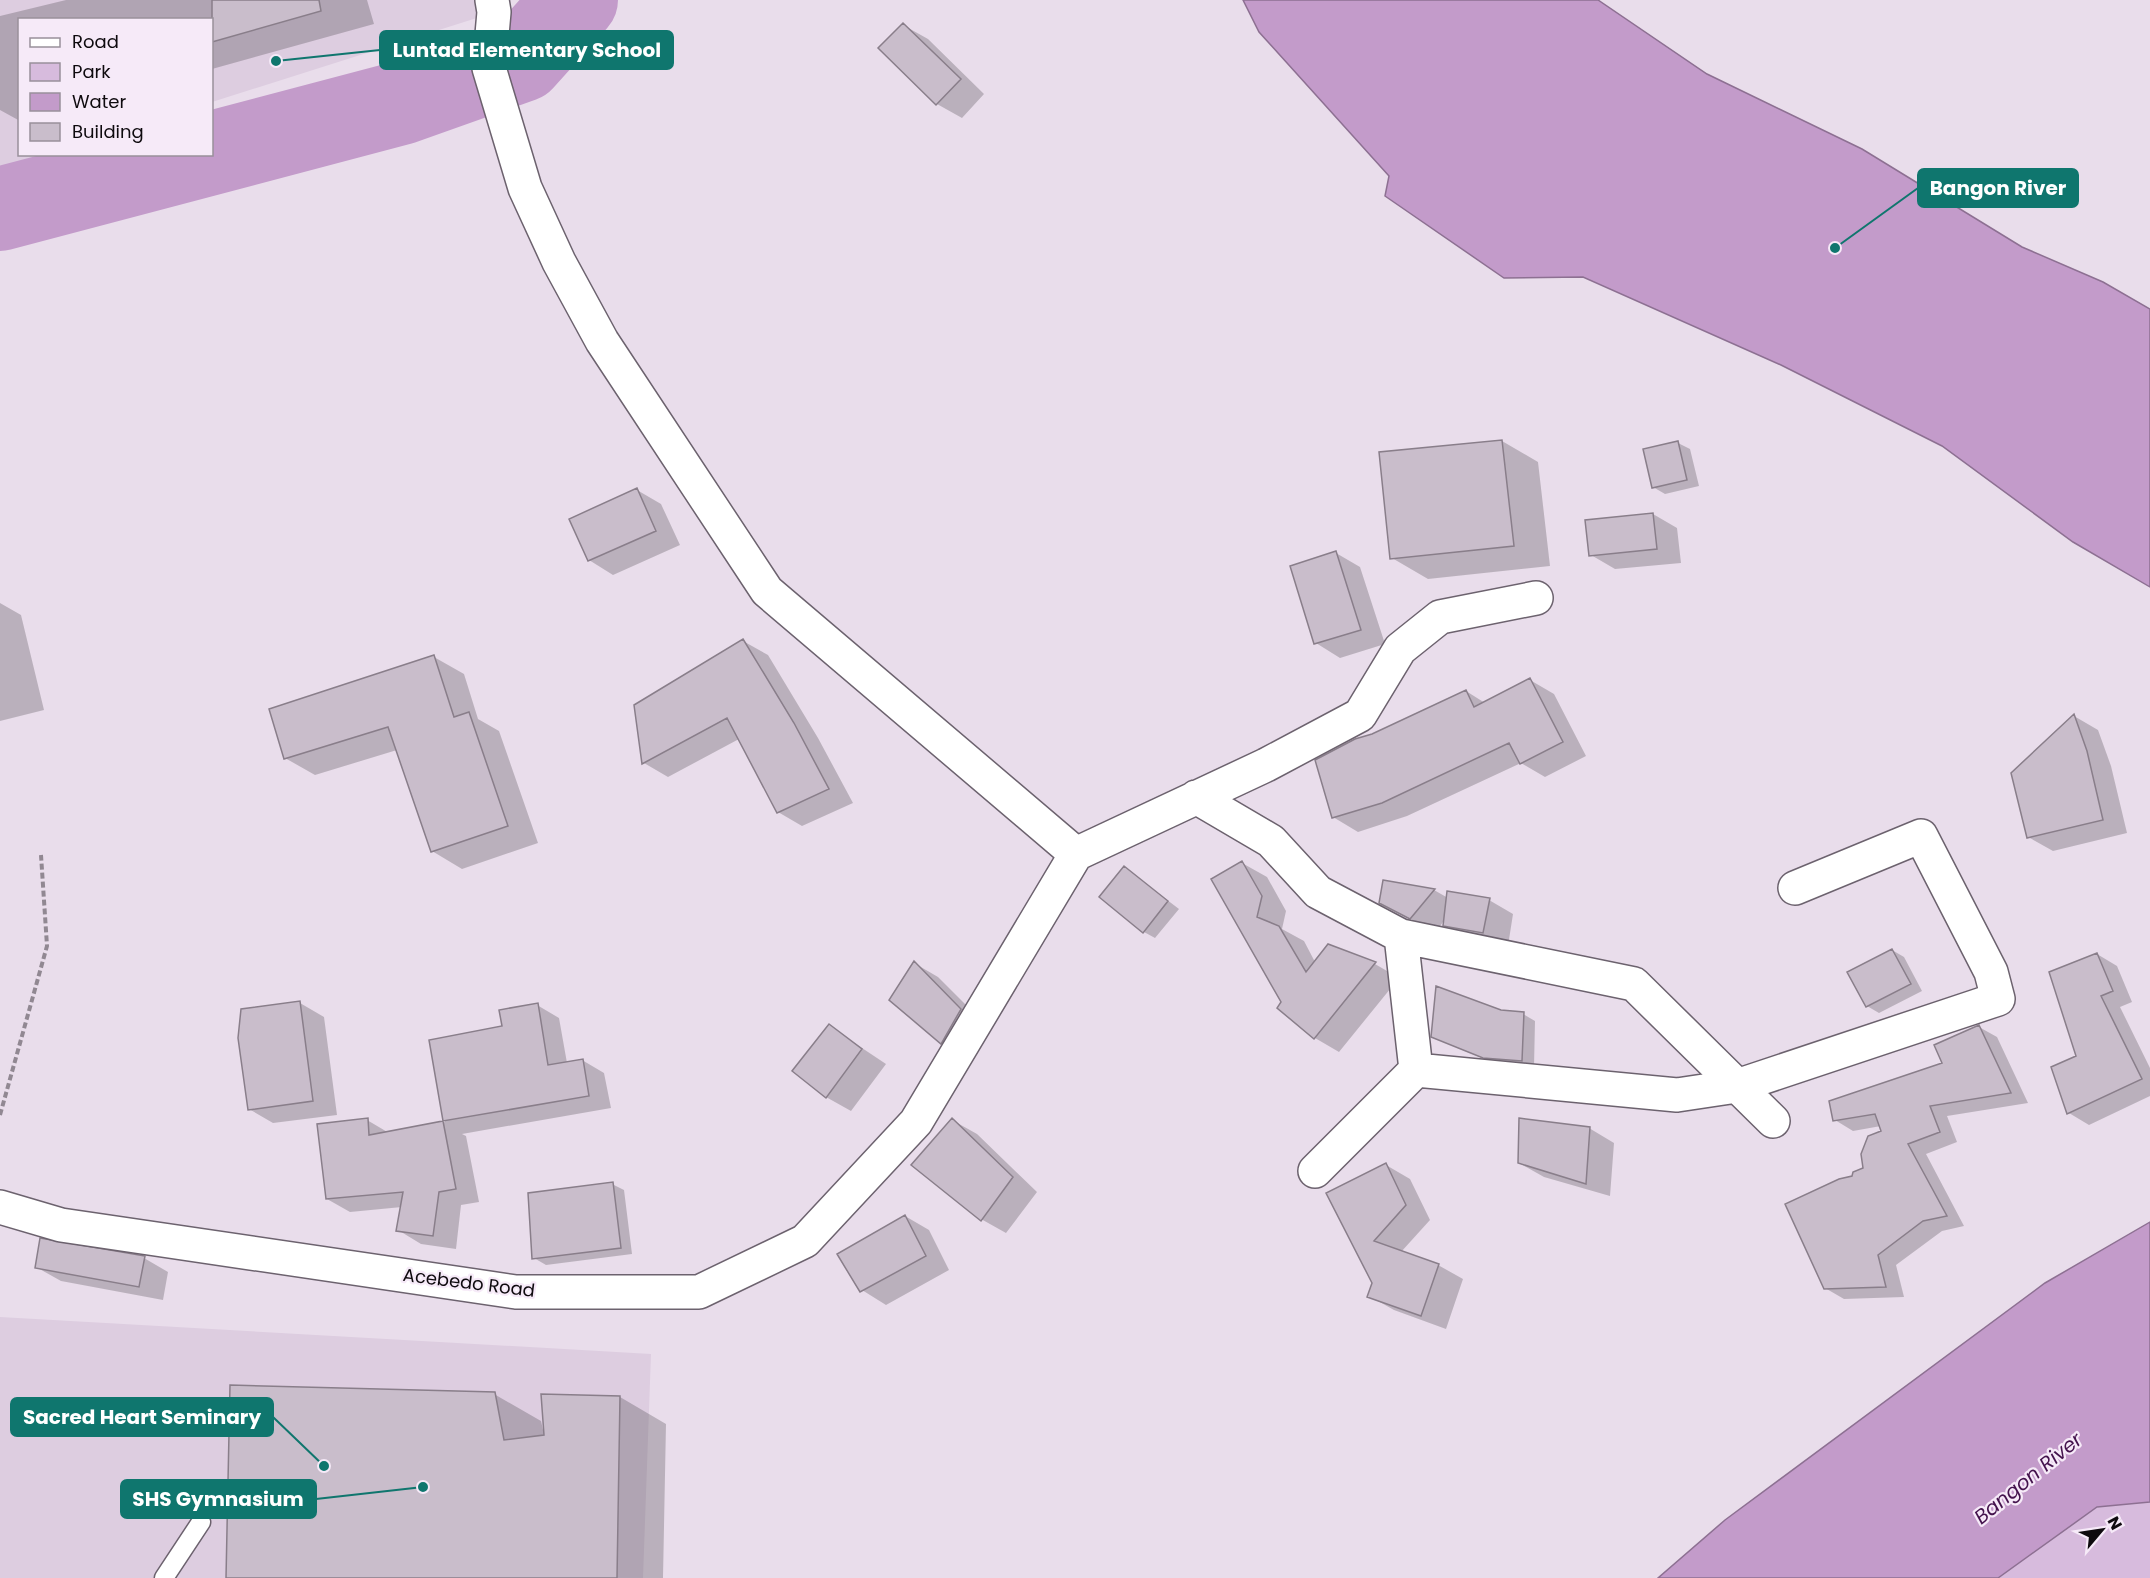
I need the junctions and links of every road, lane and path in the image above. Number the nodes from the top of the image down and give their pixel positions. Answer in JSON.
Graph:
{"nodes":[{"id":1,"x":492,"y":0,"type":"edge"},
{"id":2,"x":1536,"y":598,"type":"dead end"},
{"id":3,"x":1196,"y":797,"type":"junction"},
{"id":4,"x":1076,"y":854,"type":"junction"},
{"id":5,"x":41,"y":855,"type":"dead end"},
{"id":6,"x":1795,"y":888,"type":"dead end"},
{"id":7,"x":1401,"y":936,"type":"junction"},
{"id":8,"x":1416,"y":1070,"type":"junction"},
{"id":9,"x":1737,"y":1086,"type":"junction"},
{"id":10,"x":0,"y":1115,"type":"edge"},
{"id":11,"x":1773,"y":1121,"type":"dead end"},
{"id":12,"x":1315,"y":1171,"type":"dead end"},
{"id":13,"x":0,"y":1207,"type":"edge"},
{"id":14,"x":201,"y":1522,"type":"dead end"},
{"id":15,"x":164,"y":1578,"type":"edge"}],
"edges":[{"from":1,"to":4,"type":"street"},
{"from":2,"to":3,"type":"street"},
{"from":3,"to":4,"type":"street"},
{"from":3,"to":7,"type":"street"},
{"from":4,"to":13,"type":"street","name":"Acebedo Road"},
{"from":5,"to":10,"type":"path"},
{"from":6,"to":9,"type":"street"},
{"from":7,"to":8,"type":"street"},
{"from":7,"to":9,"type":"street"},
{"from":8,"to":9,"type":"street"},
{"from":8,"to":12,"type":"street"},
{"from":9,"to":11,"type":"street"},
{"from":14,"to":15,"type":"lane"}]}
